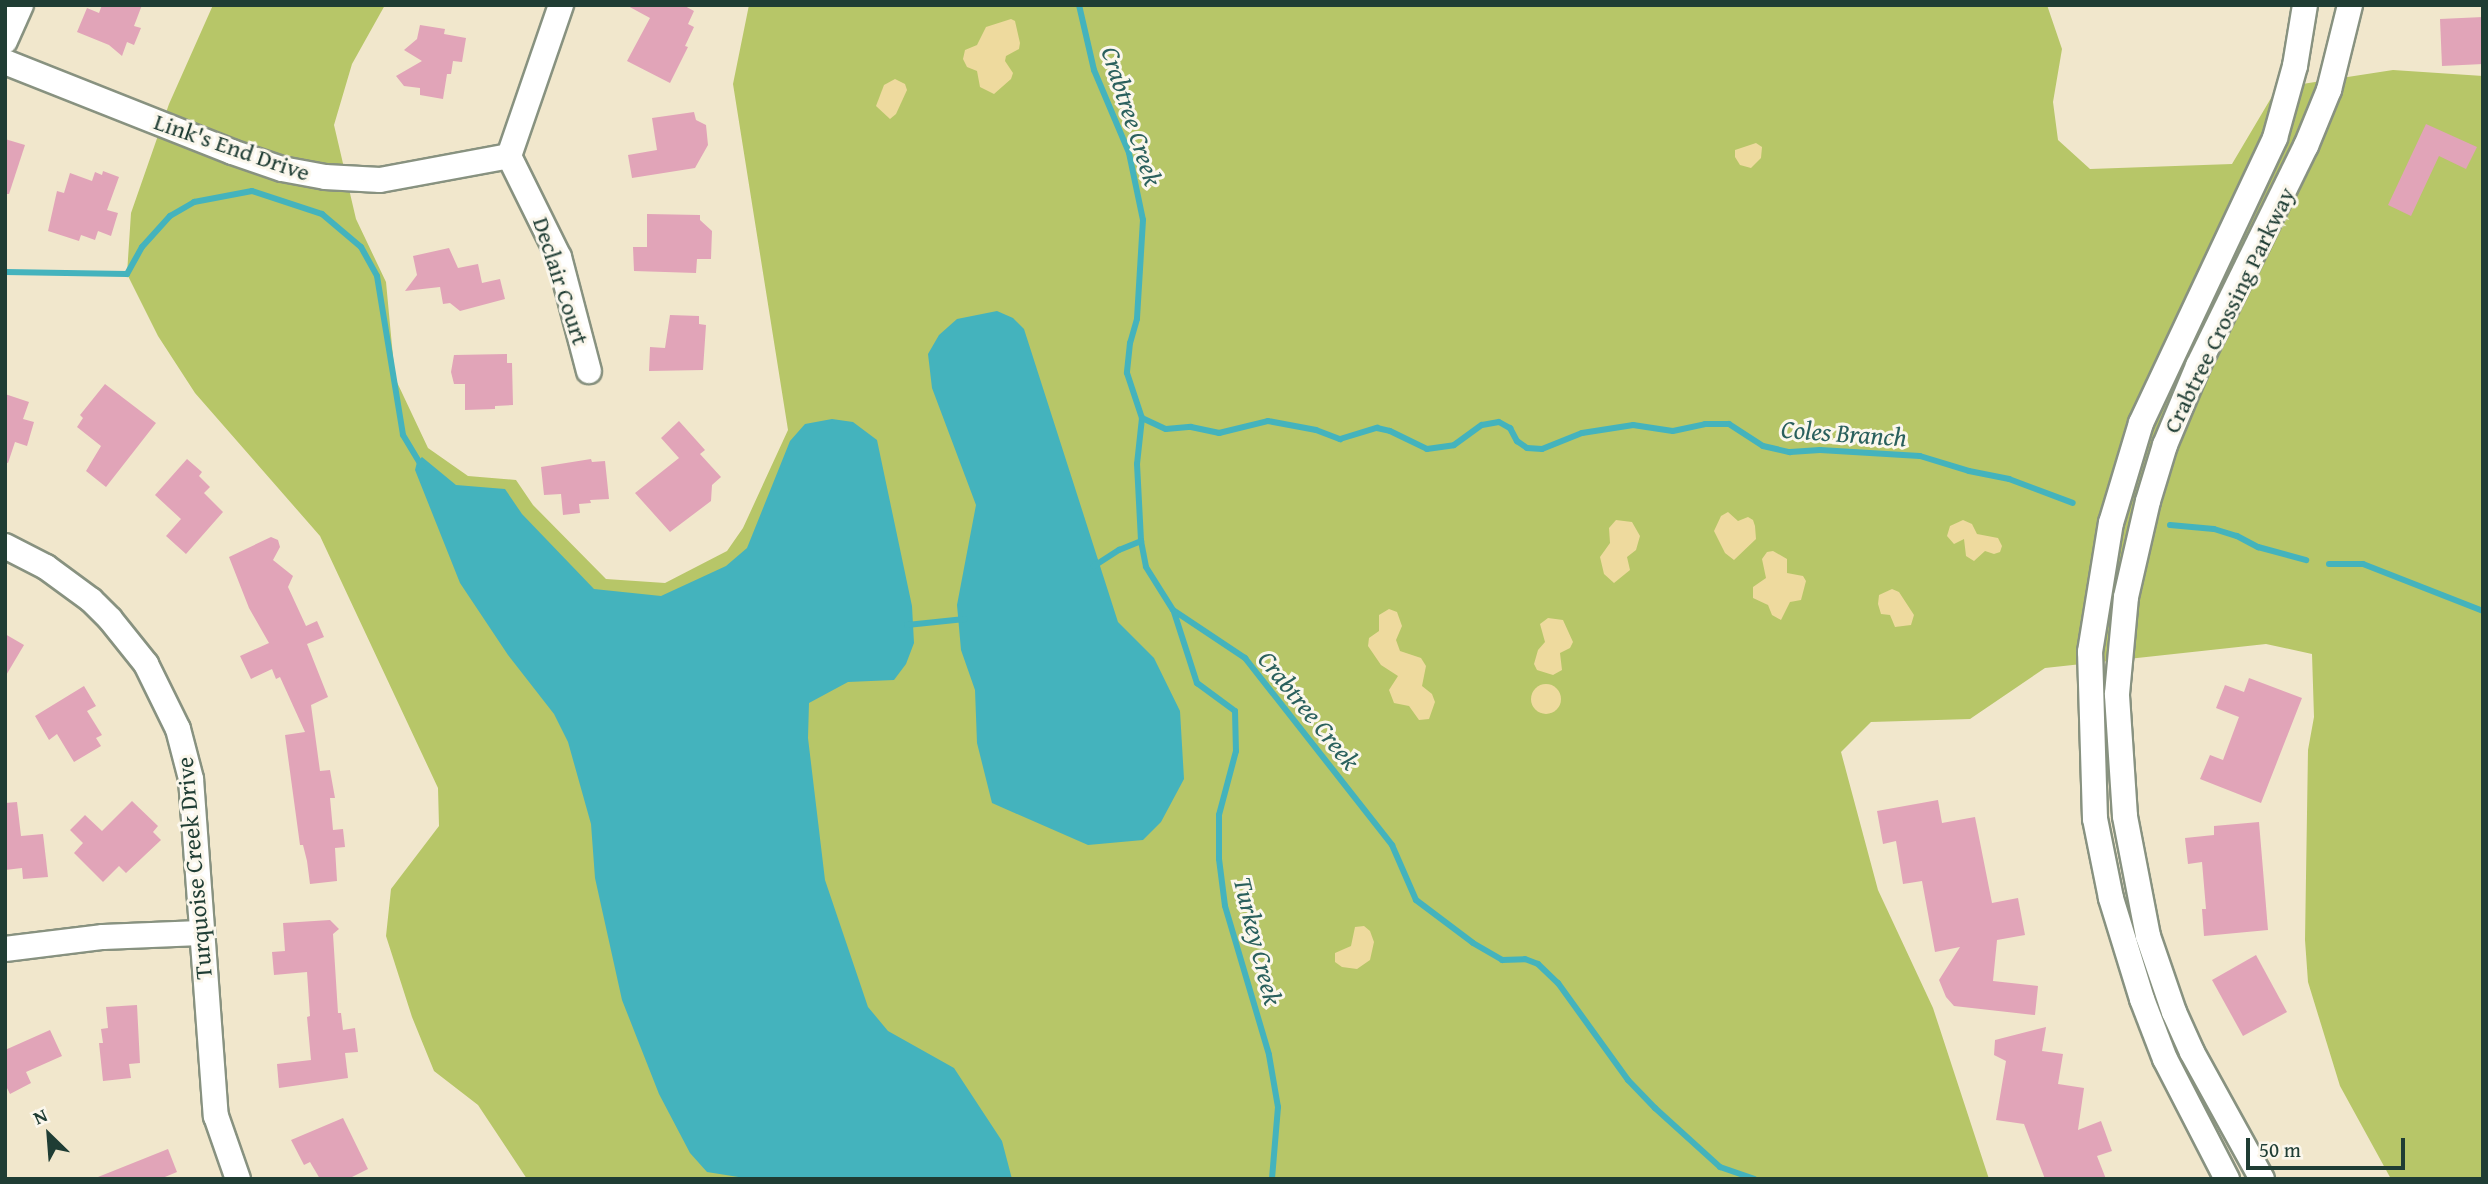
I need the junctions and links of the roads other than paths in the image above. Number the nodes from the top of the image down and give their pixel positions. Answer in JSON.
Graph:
{"nodes":[{"id":1,"x":21,"y":5,"type":"edge"},
{"id":2,"x":561,"y":5,"type":"edge"},
{"id":3,"x":2305,"y":5,"type":"edge"},
{"id":4,"x":2350,"y":5,"type":"edge"},
{"id":5,"x":5,"y":41,"type":"edge"},
{"id":6,"x":5,"y":62,"type":"edge"},
{"id":7,"x":509,"y":156,"type":"junction"},
{"id":8,"x":589,"y":371,"type":"dead end"},
{"id":9,"x":5,"y":546,"type":"edge"},
{"id":10,"x":200,"y":933,"type":"junction"},
{"id":11,"x":5,"y":949,"type":"edge"},
{"id":12,"x":238,"y":1179,"type":"edge"},
{"id":13,"x":2227,"y":1179,"type":"edge"},
{"id":14,"x":2262,"y":1179,"type":"edge"}],
"edges":[{"from":1,"to":5,"type":"street"},
{"from":2,"to":7,"type":"street"},
{"from":3,"to":13,"type":"street","name":"Crabtree Crossing Parkway"},
{"from":4,"to":14,"type":"street","name":"Crabtree Crossing Parkway"},
{"from":6,"to":7,"type":"street","name":"Link's End Drive"},
{"from":7,"to":8,"type":"street","name":"Declair Court"},
{"from":9,"to":10,"type":"street","name":"Turquoise Creek Drive"},
{"from":10,"to":11,"type":"street"},
{"from":10,"to":12,"type":"street","name":"Turquoise Creek Drive"}]}
